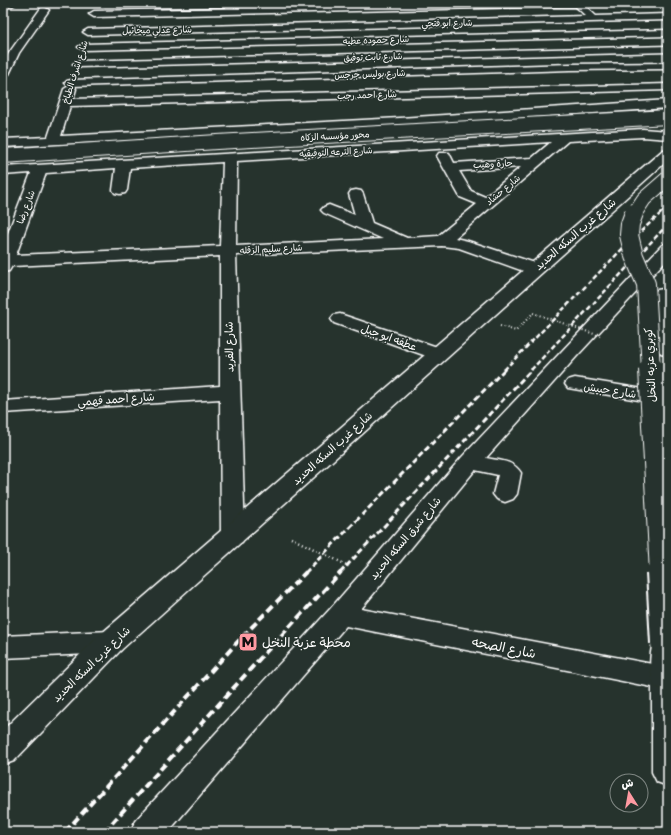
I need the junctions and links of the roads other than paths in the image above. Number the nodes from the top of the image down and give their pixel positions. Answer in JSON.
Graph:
{"nodes":[{"id":1,"x":3,"y":3,"type":"edge"},
{"id":2,"x":12,"y":3,"type":"edge"},
{"id":3,"x":97,"y":3,"type":"edge"},
{"id":4,"x":577,"y":3,"type":"edge"},
{"id":5,"x":342,"y":6,"type":"edge"},
{"id":6,"x":224,"y":8,"type":"edge"},
{"id":7,"x":602,"y":8,"type":"dead end"},
{"id":8,"x":44,"y":10,"type":"dead end"},
{"id":9,"x":94,"y":14,"type":"junction"},
{"id":10,"x":668,"y":17,"type":"edge"},
{"id":11,"x":595,"y":19,"type":"junction"},
{"id":12,"x":351,"y":25,"type":"junction"},
{"id":13,"x":225,"y":28,"type":"junction"},
{"id":14,"x":88,"y":32,"type":"junction"},
{"id":15,"x":668,"y":33,"type":"edge"},
{"id":16,"x":587,"y":35,"type":"junction"},
{"id":17,"x":357,"y":41,"type":"junction"},
{"id":18,"x":227,"y":44,"type":"junction"},
{"id":19,"x":83,"y":47,"type":"junction"},
{"id":20,"x":668,"y":49,"type":"edge"},
{"id":21,"x":578,"y":51,"type":"junction"},
{"id":22,"x":8,"y":54,"type":"edge"},
{"id":23,"x":365,"y":57,"type":"junction"},
{"id":24,"x":228,"y":61,"type":"junction"},
{"id":25,"x":78,"y":64,"type":"junction"},
{"id":26,"x":668,"y":66,"type":"edge"},
{"id":27,"x":570,"y":67,"type":"junction"},
{"id":28,"x":3,"y":74,"type":"edge"},
{"id":29,"x":374,"y":74,"type":"junction"},
{"id":30,"x":230,"y":80,"type":"junction"},
{"id":31,"x":71,"y":84,"type":"junction"},
{"id":32,"x":668,"y":87,"type":"edge"},
{"id":33,"x":557,"y":90,"type":"junction"},
{"id":34,"x":385,"y":95,"type":"junction"},
{"id":35,"x":65,"y":103,"type":"junction"},
{"id":36,"x":232,"y":103,"type":"junction"},
{"id":37,"x":668,"y":104,"type":"edge"},
{"id":38,"x":668,"y":117,"type":"edge"},
{"id":39,"x":400,"y":122,"type":"junction"},
{"id":40,"x":668,"y":123,"type":"edge"},
{"id":41,"x":668,"y":135,"type":"edge"},
{"id":42,"x":564,"y":138,"type":"junction"},
{"id":43,"x":53,"y":140,"type":"junction"},
{"id":44,"x":3,"y":143,"type":"edge"},
{"id":45,"x":438,"y":146,"type":"junction"},
{"id":46,"x":668,"y":153,"type":"edge"},
{"id":47,"x":3,"y":156,"type":"edge"},
{"id":48,"x":230,"y":158,"type":"junction"},
{"id":49,"x":536,"y":162,"type":"junction"},
{"id":50,"x":3,"y":163,"type":"edge"},
{"id":51,"x":123,"y":165,"type":"junction"},
{"id":52,"x":449,"y":167,"type":"junction"},
{"id":53,"x":40,"y":169,"type":"junction"},
{"id":54,"x":3,"y":171,"type":"edge"},
{"id":55,"x":668,"y":178,"type":"edge"},
{"id":56,"x":120,"y":190,"type":"dead end"},
{"id":57,"x":356,"y":194,"type":"dead end"},
{"id":58,"x":487,"y":203,"type":"junction"},
{"id":59,"x":329,"y":210,"type":"dead end"},
{"id":60,"x":365,"y":226,"type":"junction"},
{"id":61,"x":442,"y":241,"type":"junction"},
{"id":62,"x":405,"y":243,"type":"junction"},
{"id":63,"x":668,"y":248,"type":"edge"},
{"id":64,"x":228,"y":251,"type":"junction"},
{"id":65,"x":4,"y":263,"type":"edge"},
{"id":66,"x":659,"y":268,"type":"edge"},
{"id":67,"x":535,"y":269,"type":"junction"},
{"id":68,"x":629,"y":289,"type":"junction"},
{"id":69,"x":666,"y":294,"type":"edge"},
{"id":70,"x":340,"y":319,"type":"dead end"},
{"id":71,"x":668,"y":349,"type":"edge"},
{"id":72,"x":439,"y":354,"type":"junction"},
{"id":73,"x":575,"y":384,"type":"dead end"},
{"id":74,"x":230,"y":392,"type":"junction"},
{"id":75,"x":668,"y":399,"type":"edge"},
{"id":76,"x":3,"y":407,"type":"edge"},
{"id":77,"x":470,"y":462,"type":"junction"},
{"id":78,"x":505,"y":494,"type":"dead end"},
{"id":79,"x":234,"y":536,"type":"junction"},
{"id":80,"x":340,"y":615,"type":"junction"},
{"id":81,"x":112,"y":642,"type":"junction"},
{"id":82,"x":3,"y":647,"type":"edge"},
{"id":83,"x":667,"y":679,"type":"edge"},
{"id":84,"x":3,"y":751,"type":"edge"},
{"id":85,"x":668,"y":772,"type":"edge"},
{"id":86,"x":147,"y":832,"type":"edge"}],
"edges":[{"from":1,"to":2,"type":"street"},
{"from":3,"to":9,"type":"street","name":"شارع اشرف الطباخ"},
{"from":4,"to":5,"type":"street"},
{"from":4,"to":11,"type":"street"},
{"from":5,"to":6,"type":"street"},
{"from":5,"to":12,"type":"street"},
{"from":6,"to":9,"type":"street"},
{"from":6,"to":13,"type":"street"},
{"from":7,"to":11,"type":"street"},
{"from":8,"to":22,"type":"street"},
{"from":9,"to":14,"type":"street","name":"شارع اشرف الطباخ"},
{"from":10,"to":11,"type":"street","name":"شارع ابو فتحي"},
{"from":11,"to":12,"type":"street","name":"شارع ابو فتحي"},
{"from":11,"to":16,"type":"street"},
{"from":12,"to":13,"type":"street","name":"شارع ابو فتحي"},
{"from":12,"to":17,"type":"street"},
{"from":13,"to":14,"type":"street","name":"شارع عدلي ميخائيل"},
{"from":13,"to":18,"type":"street"},
{"from":14,"to":19,"type":"street","name":"شارع اشرف الطباخ"},
{"from":15,"to":16,"type":"street","name":"شارع حموده عطيه"},
{"from":16,"to":17,"type":"street","name":"شارع حموده عطيه"},
{"from":16,"to":21,"type":"street"},
{"from":17,"to":18,"type":"street","name":"شارع حموده عطيه"},
{"from":17,"to":23,"type":"street"},
{"from":18,"to":19,"type":"street","name":"شارع حموده عطيه"},
{"from":18,"to":24,"type":"street"},
{"from":19,"to":25,"type":"street","name":"شارع اشرف الطباخ"},
{"from":20,"to":21,"type":"street","name":"شارع ثابت توفيق"},
{"from":21,"to":23,"type":"street","name":"شارع ثابت توفيق"},
{"from":21,"to":27,"type":"street"},
{"from":22,"to":28,"type":"street"},
{"from":23,"to":24,"type":"street","name":"شارع ثابت توفيق"},
{"from":23,"to":29,"type":"street"},
{"from":24,"to":25,"type":"street","name":"شارع ثابت توفيق"},
{"from":24,"to":30,"type":"street"},
{"from":25,"to":31,"type":"street","name":"شارع اشرف الطباخ"},
{"from":26,"to":27,"type":"street","name":"شارع بوليس جرجس"},
{"from":27,"to":29,"type":"street","name":"شارع بوليس جرجس"},
{"from":27,"to":33,"type":"street"},
{"from":29,"to":30,"type":"street","name":"شارع بوليس جرجس"},
{"from":29,"to":34,"type":"street"},
{"from":30,"to":31,"type":"street","name":"شارع بوليس جرجس"},
{"from":30,"to":36,"type":"street"},
{"from":31,"to":35,"type":"street","name":"شارع اشرف الطباخ"},
{"from":32,"to":33,"type":"street","name":"شارع احمد رجب"},
{"from":33,"to":34,"type":"street","name":"شارع احمد رجب"},
{"from":34,"to":36,"type":"street","name":"شارع احمد رجب"},
{"from":34,"to":39,"type":"street"},
{"from":35,"to":36,"type":"street","name":"شارع احمد رجب"},
{"from":35,"to":43,"type":"street","name":"شارع اشرف الطباخ"},
{"from":37,"to":39,"type":"street"},
{"from":38,"to":47,"type":"main road","name":"محور مؤسسه الزكاه","bridge":true},
{"from":39,"to":43,"type":"street"},
{"from":40,"to":50,"type":"main road","name":"محور مؤسسه الزكاه"},
{"from":41,"to":42,"type":"street","name":"شارع الترعه التوفيقيه"},
{"from":42,"to":45,"type":"street","name":"شارع الترعه التوفيقيه"},
{"from":42,"to":49,"type":"street","name":"شارع حشاد"},
{"from":43,"to":44,"type":"street"},
{"from":45,"to":48,"type":"street","name":"شارع الترعه التوفيقيه"},
{"from":45,"to":52,"type":"street"},
{"from":46,"to":67,"type":"main road","name":"شارع غرب السكه الحديد"},
{"from":48,"to":51,"type":"street","name":"شارع الترعه التوفيقيه"},
{"from":48,"to":64,"type":"street","name":"شارع الفريد"},
{"from":49,"to":52,"type":"street","name":"حارة وهيب"},
{"from":49,"to":58,"type":"street","name":"شارع حشاد"},
{"from":51,"to":53,"type":"street","name":"شارع الترعه التوفيقيه"},
{"from":51,"to":56,"type":"street"},
{"from":52,"to":58,"type":"street"},
{"from":53,"to":54,"type":"street","name":"شارع الترعه التوفيقيه"},
{"from":53,"to":65,"type":"street","name":"شارع رضا"},
{"from":55,"to":83,"type":"main road","name":"كوبري عزبه النخل","bridge":true},
{"from":57,"to":60,"type":"street"},
{"from":58,"to":61,"type":"street","name":"شارع حشاد"},
{"from":59,"to":60,"type":"street"},
{"from":60,"to":62,"type":"street"},
{"from":61,"to":62,"type":"street","name":"شارع سليم الزقله"},
{"from":61,"to":67,"type":"street","name":"شارع سليم الزقله"},
{"from":62,"to":64,"type":"street","name":"شارع سليم الزقله"},
{"from":63,"to":66,"type":"street","name":"شارع شرق السكه الحديد"},
{"from":64,"to":65,"type":"street","name":"شارع سليم الزقله"},
{"from":64,"to":74,"type":"street","name":"شارع الفريد"},
{"from":66,"to":68,"type":"street","name":"شارع شرق السكه الحديد"},
{"from":67,"to":72,"type":"main road","name":"شارع غرب السكه الحديد"},
{"from":68,"to":69,"type":"street"},
{"from":68,"to":77,"type":"street","name":"شارع شرق السكه الحديد"},
{"from":69,"to":71,"type":"street"},
{"from":70,"to":72,"type":"street","name":"عطفه ابو جبل"},
{"from":72,"to":79,"type":"main road","name":"شارع غرب السكه الحديد"},
{"from":73,"to":75,"type":"street","name":"شارع حبيش"},
{"from":74,"to":76,"type":"street","name":"شارع احمد فهمي"},
{"from":74,"to":79,"type":"street","name":"شارع الفريد"},
{"from":77,"to":78,"type":"street"},
{"from":77,"to":80,"type":"street","name":"شارع شرق السكه الحديد"},
{"from":79,"to":81,"type":"main road","name":"شارع غرب السكه الحديد"},
{"from":80,"to":83,"type":"street","name":"شارع الصحه"},
{"from":80,"to":86,"type":"street","name":"شارع شرق السكه الحديد"},
{"from":81,"to":82,"type":"street"},
{"from":81,"to":84,"type":"main road","name":"شارع غرب السكه الحديد"},
{"from":83,"to":85,"type":"street"}]}
